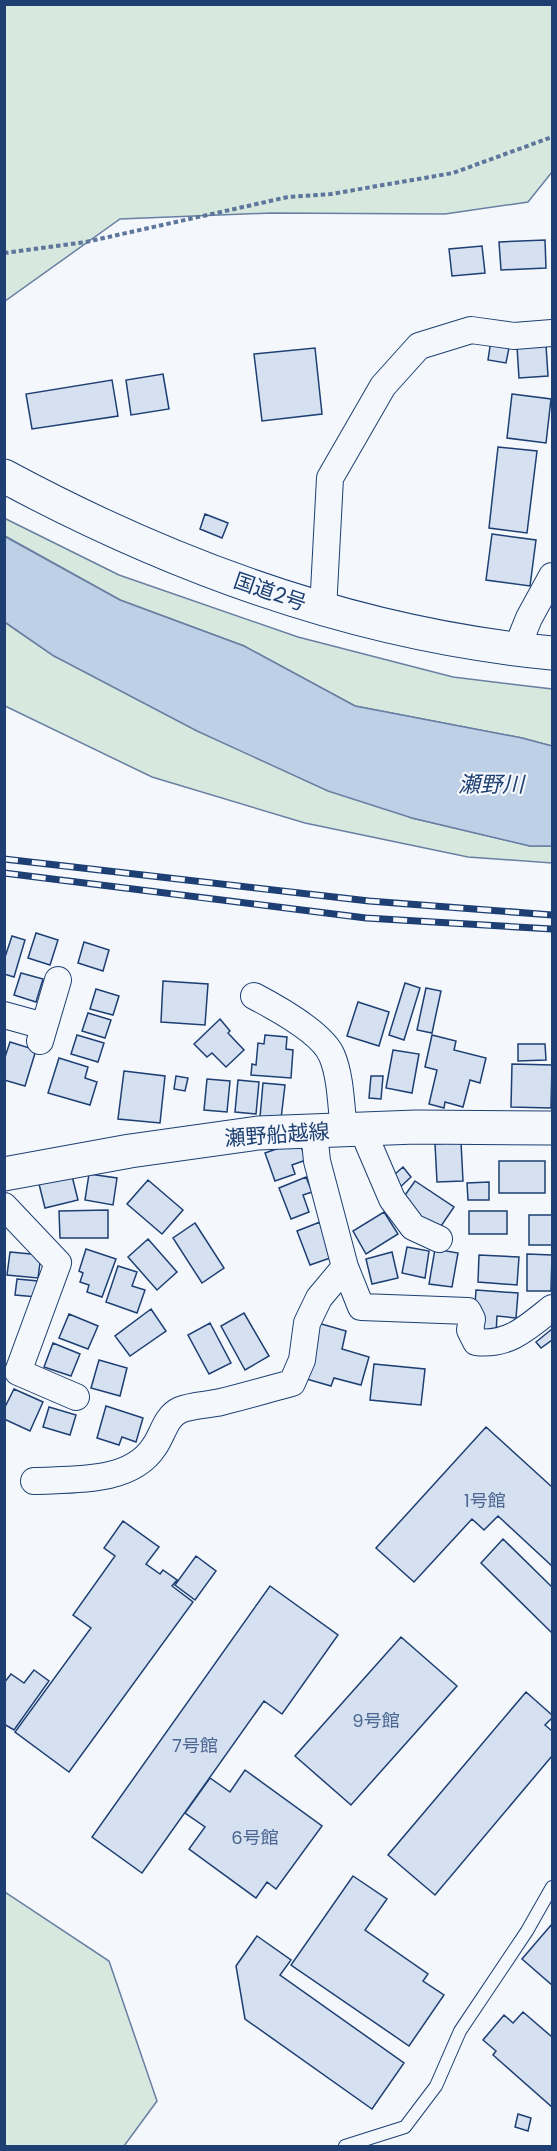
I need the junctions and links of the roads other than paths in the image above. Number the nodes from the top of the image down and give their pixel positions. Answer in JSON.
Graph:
{"nodes":[{"id":1,"x":552,"y":333,"type":"edge"},
{"id":2,"x":4,"y":476,"type":"edge"},
{"id":3,"x":552,"y":576,"type":"edge"},
{"id":4,"x":322,"y":610,"type":"junction"},
{"id":5,"x":516,"y":650,"type":"junction"},
{"id":6,"x":552,"y":653,"type":"edge"},
{"id":7,"x":58,"y":980,"type":"dead end"},
{"id":8,"x":254,"y":996,"type":"dead end"},
{"id":9,"x":4,"y":1015,"type":"edge"},
{"id":10,"x":552,"y":1128,"type":"edge"},
{"id":11,"x":340,"y":1130,"type":"junction"},
{"id":12,"x":4,"y":1174,"type":"edge"},
{"id":13,"x":4,"y":1206,"type":"edge"},
{"id":14,"x":439,"y":1239,"type":"dead end"},
{"id":15,"x":345,"y":1267,"type":"junction"},
{"id":16,"x":552,"y":1308,"type":"edge"},
{"id":17,"x":76,"y":1397,"type":"dead end"},
{"id":18,"x":33,"y":1481,"type":"dead end"},
{"id":19,"x":552,"y":1887,"type":"edge"},
{"id":20,"x":345,"y":2146,"type":"edge"}],
"edges":[{"from":1,"to":4,"type":"street"},
{"from":2,"to":4,"type":"main road","name":"国道2号"},
{"from":3,"to":5,"type":"street"},
{"from":4,"to":5,"type":"main road","name":"国道2号"},
{"from":5,"to":6,"type":"main road","name":"国道2号"},
{"from":7,"to":9,"type":"street"},
{"from":8,"to":11,"type":"street"},
{"from":10,"to":11,"type":"main road","name":"瀬野船越線"},
{"from":11,"to":12,"type":"main road","name":"瀬野船越線"},
{"from":11,"to":14,"type":"street"},
{"from":11,"to":15,"type":"street"},
{"from":13,"to":17,"type":"street"},
{"from":15,"to":16,"type":"street"},
{"from":15,"to":18,"type":"street"},
{"from":19,"to":20,"type":"lane"}]}
